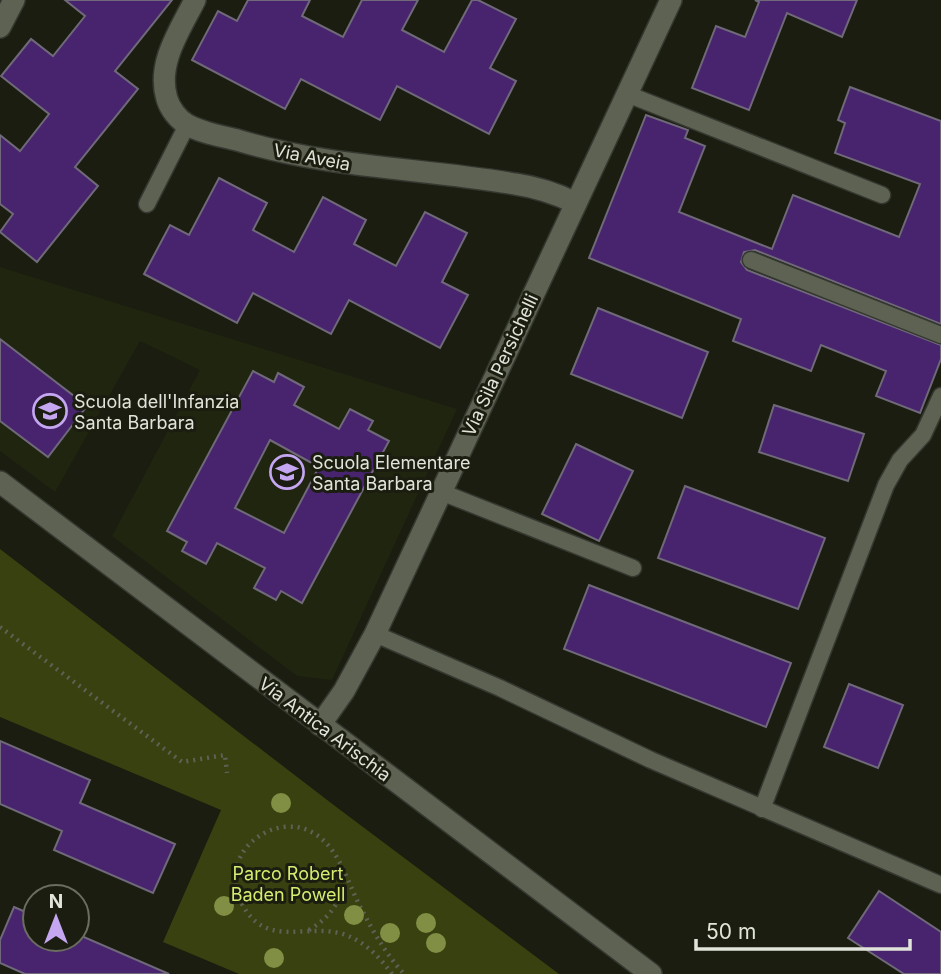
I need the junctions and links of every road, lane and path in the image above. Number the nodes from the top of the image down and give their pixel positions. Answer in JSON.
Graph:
{"nodes":[{"id":1,"x":14,"y":0,"type":"edge"},
{"id":2,"x":195,"y":0,"type":"edge"},
{"id":3,"x":671,"y":0,"type":"edge"},
{"id":4,"x":0,"y":27,"type":"edge"},
{"id":5,"x":627,"y":94,"type":"junction"},
{"id":6,"x":187,"y":125,"type":"junction"},
{"id":7,"x":883,"y":195,"type":"dead end"},
{"id":8,"x":576,"y":202,"type":"junction"},
{"id":9,"x":147,"y":204,"type":"dead end"},
{"id":10,"x":751,"y":260,"type":"dead end"},
{"id":11,"x":941,"y":335,"type":"edge"},
{"id":12,"x":941,"y":396,"type":"edge"},
{"id":13,"x":0,"y":482,"type":"edge"},
{"id":14,"x":441,"y":492,"type":"junction"},
{"id":15,"x":633,"y":568,"type":"dead end"},
{"id":16,"x":0,"y":627,"type":"edge"},
{"id":17,"x":375,"y":634,"type":"junction"},
{"id":18,"x":320,"y":726,"type":"junction"},
{"id":19,"x":227,"y":773,"type":"dead end"},
{"id":20,"x":762,"y":809,"type":"junction"},
{"id":21,"x":341,"y":868,"type":"junction"},
{"id":22,"x":941,"y":885,"type":"edge"},
{"id":23,"x":309,"y":930,"type":"junction"},
{"id":24,"x":392,"y":974,"type":"edge"},
{"id":25,"x":404,"y":974,"type":"edge"},
{"id":26,"x":650,"y":974,"type":"edge"}],
"edges":[{"from":1,"to":4,"type":"street"},
{"from":2,"to":6,"type":"street"},
{"from":3,"to":5,"type":"street","name":"Via Sila Persichelli"},
{"from":5,"to":7,"type":"lane"},
{"from":5,"to":8,"type":"street","name":"Via Sila Persichelli"},
{"from":6,"to":8,"type":"street","name":"Via Aveia"},
{"from":6,"to":9,"type":"lane"},
{"from":8,"to":14,"type":"street","name":"Via Sila Persichelli"},
{"from":10,"to":11,"type":"lane"},
{"from":12,"to":20,"type":"lane"},
{"from":13,"to":18,"type":"street","name":"Via Antica Arischia"},
{"from":14,"to":15,"type":"lane"},
{"from":14,"to":17,"type":"street","name":"Via Sila Persichelli"},
{"from":16,"to":19,"type":"path"},
{"from":17,"to":18,"type":"street","name":"Via Sila Persichelli"},
{"from":17,"to":20,"type":"lane"},
{"from":18,"to":26,"type":"street","name":"Via Antica Arischia"},
{"from":20,"to":22,"type":"lane"},
{"from":21,"to":23,"type":"path"},
{"from":21,"to":23,"type":"path"},
{"from":21,"to":25,"type":"path"},
{"from":23,"to":24,"type":"path"}]}
